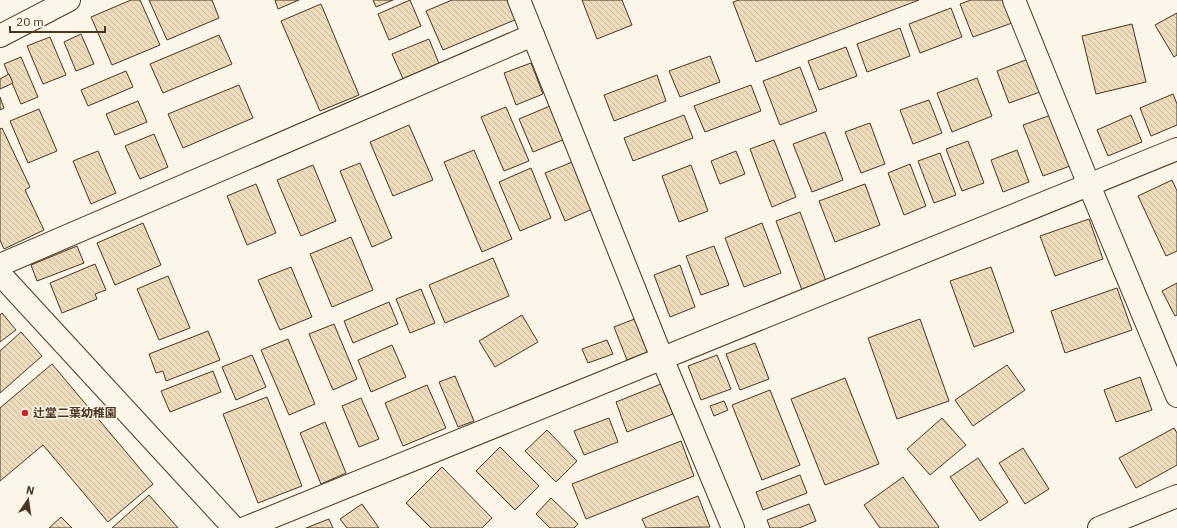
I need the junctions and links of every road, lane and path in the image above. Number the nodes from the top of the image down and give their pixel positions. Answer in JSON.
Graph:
{"nodes":[{"id":1,"x":69,"y":0,"type":"edge"},
{"id":2,"x":519,"y":0,"type":"edge"},
{"id":3,"x":1014,"y":0,"type":"edge"},
{"id":4,"x":533,"y":35,"type":"junction"},
{"id":5,"x":0,"y":36,"type":"edge"},
{"id":6,"x":1177,"y":149,"type":"edge"},
{"id":7,"x":1089,"y":185,"type":"junction"},
{"id":8,"x":0,"y":265,"type":"edge"},
{"id":9,"x":0,"y":274,"type":"edge"},
{"id":10,"x":662,"y":358,"type":"junction"},
{"id":11,"x":1177,"y":396,"type":"edge"},
{"id":12,"x":1177,"y":496,"type":"edge"},
{"id":13,"x":234,"y":528,"type":"edge"},
{"id":14,"x":246,"y":528,"type":"edge"},
{"id":15,"x":734,"y":528,"type":"edge"},
{"id":16,"x":1099,"y":528,"type":"edge"}],
"edges":[{"from":1,"to":5,"type":"street"},
{"from":2,"to":4,"type":"street"},
{"from":3,"to":7,"type":"street"},
{"from":4,"to":8,"type":"street"},
{"from":4,"to":10,"type":"street"},
{"from":6,"to":7,"type":"street"},
{"from":7,"to":10,"type":"street"},
{"from":7,"to":11,"type":"street"},
{"from":9,"to":13,"type":"street"},
{"from":10,"to":14,"type":"street"},
{"from":10,"to":15,"type":"street"},
{"from":12,"to":16,"type":"street"}]}
